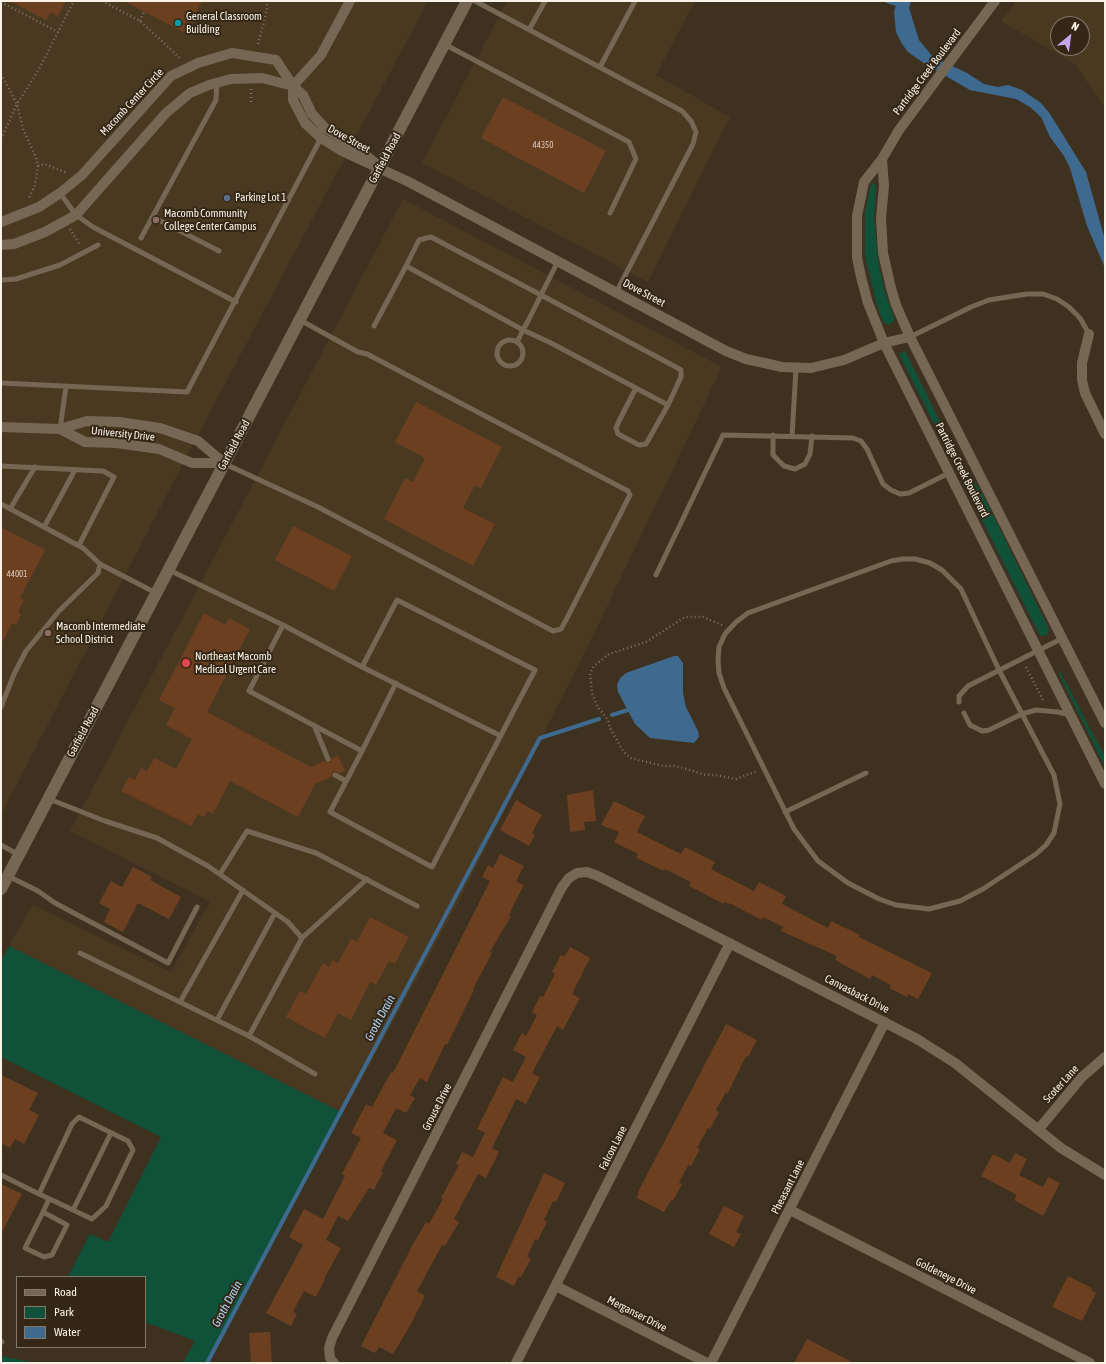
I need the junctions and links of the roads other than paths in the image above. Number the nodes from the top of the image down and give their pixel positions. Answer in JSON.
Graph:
{"nodes":[{"id":1,"x":350,"y":1,"type":"edge"},
{"id":2,"x":467,"y":1,"type":"edge"},
{"id":3,"x":475,"y":1,"type":"edge"},
{"id":4,"x":545,"y":1,"type":"edge"},
{"id":5,"x":635,"y":1,"type":"edge"},
{"id":6,"x":995,"y":1,"type":"edge"},
{"id":7,"x":529,"y":30,"type":"junction"},
{"id":8,"x":444,"y":44,"type":"junction"},
{"id":9,"x":600,"y":67,"type":"junction"},
{"id":10,"x":217,"y":82,"type":"junction"},
{"id":11,"x":294,"y":86,"type":"junction"},
{"id":12,"x":321,"y":138,"type":"junction"},
{"id":13,"x":882,"y":159,"type":"junction"},
{"id":14,"x":380,"y":168,"type":"junction"},
{"id":15,"x":60,"y":193,"type":"junction"},
{"id":16,"x":610,"y":213,"type":"dead end"},
{"id":17,"x":76,"y":215,"type":"junction"},
{"id":18,"x":153,"y":217,"type":"junction"},
{"id":19,"x":1,"y":222,"type":"edge"},
{"id":20,"x":142,"y":238,"type":"dead end"},
{"id":21,"x":1,"y":245,"type":"edge"},
{"id":22,"x":98,"y":245,"type":"dead end"},
{"id":23,"x":219,"y":252,"type":"dead end"},
{"id":24,"x":558,"y":261,"type":"junction"},
{"id":25,"x":406,"y":266,"type":"junction"},
{"id":26,"x":1,"y":280,"type":"edge"},
{"id":27,"x":616,"y":293,"type":"junction"},
{"id":28,"x":541,"y":295,"type":"junction"},
{"id":29,"x":236,"y":302,"type":"junction"},
{"id":30,"x":300,"y":320,"type":"junction"},
{"id":31,"x":374,"y":326,"type":"dead end"},
{"id":32,"x":523,"y":330,"type":"junction"},
{"id":33,"x":1089,"y":334,"type":"joint"},
{"id":34,"x":910,"y":337,"type":"junction"},
{"id":35,"x":517,"y":342,"type":"junction"},
{"id":36,"x":884,"y":343,"type":"junction"},
{"id":37,"x":796,"y":369,"type":"junction"},
{"id":38,"x":1,"y":383,"type":"edge"},
{"id":39,"x":66,"y":386,"type":"junction"},
{"id":40,"x":636,"y":388,"type":"junction"},
{"id":41,"x":668,"y":405,"type":"junction"},
{"id":42,"x":1,"y":427,"type":"edge"},
{"id":43,"x":60,"y":429,"type":"junction"},
{"id":44,"x":1105,"y":434,"type":"edge"},
{"id":45,"x":773,"y":435,"type":"junction"},
{"id":46,"x":792,"y":436,"type":"junction"},
{"id":47,"x":812,"y":436,"type":"junction"},
{"id":48,"x":224,"y":463,"type":"junction"},
{"id":49,"x":1,"y":466,"type":"edge"},
{"id":50,"x":34,"y":467,"type":"junction"},
{"id":51,"x":75,"y":470,"type":"junction"},
{"id":52,"x":950,"y":472,"type":"junction"},
{"id":53,"x":1,"y":504,"type":"edge"},
{"id":54,"x":10,"y":509,"type":"junction"},
{"id":55,"x":44,"y":527,"type":"junction"},
{"id":56,"x":78,"y":545,"type":"junction"},
{"id":57,"x":100,"y":564,"type":"junction"},
{"id":58,"x":168,"y":569,"type":"junction"},
{"id":59,"x":656,"y":575,"type":"dead end"},
{"id":60,"x":156,"y":593,"type":"junction"},
{"id":61,"x":283,"y":625,"type":"junction"},
{"id":62,"x":1063,"y":638,"type":"junction"},
{"id":63,"x":1038,"y":650,"type":"junction"},
{"id":64,"x":362,"y":667,"type":"junction"},
{"id":65,"x":999,"y":670,"type":"junction"},
{"id":66,"x":396,"y":683,"type":"junction"},
{"id":67,"x":959,"y":702,"type":"dead end"},
{"id":68,"x":1,"y":707,"type":"edge"},
{"id":69,"x":964,"y":713,"type":"dead end"},
{"id":70,"x":1022,"y":714,"type":"junction"},
{"id":71,"x":1071,"y":715,"type":"junction"},
{"id":72,"x":1105,"y":723,"type":"edge"},
{"id":73,"x":314,"y":725,"type":"junction"},
{"id":74,"x":501,"y":736,"type":"junction"},
{"id":75,"x":362,"y":751,"type":"junction"},
{"id":76,"x":328,"y":759,"type":"dead end"},
{"id":77,"x":866,"y":773,"type":"dead end"},
{"id":78,"x":334,"y":775,"type":"dead end"},
{"id":79,"x":346,"y":781,"type":"junction"},
{"id":80,"x":1105,"y":784,"type":"edge"},
{"id":81,"x":48,"y":798,"type":"junction"},
{"id":82,"x":785,"y":812,"type":"junction"},
{"id":83,"x":1,"y":845,"type":"edge"},
{"id":84,"x":19,"y":855,"type":"junction"},
{"id":85,"x":577,"y":873,"type":"joint"},
{"id":86,"x":220,"y":874,"type":"junction"},
{"id":87,"x":8,"y":876,"type":"junction"},
{"id":88,"x":367,"y":879,"type":"junction"},
{"id":89,"x":1,"y":889,"type":"edge"},
{"id":90,"x":242,"y":890,"type":"junction"},
{"id":91,"x":417,"y":906,"type":"dead end"},
{"id":92,"x":197,"y":907,"type":"dead end"},
{"id":93,"x":275,"y":913,"type":"junction"},
{"id":94,"x":302,"y":938,"type":"junction"},
{"id":95,"x":730,"y":943,"type":"junction"},
{"id":96,"x":80,"y":953,"type":"dead end"},
{"id":97,"x":180,"y":1002,"type":"junction"},
{"id":98,"x":217,"y":1020,"type":"junction"},
{"id":99,"x":885,"y":1022,"type":"junction"},
{"id":100,"x":249,"y":1036,"type":"junction"},
{"id":101,"x":1105,"y":1057,"type":"edge"},
{"id":102,"x":316,"y":1074,"type":"dead end"},
{"id":103,"x":1038,"y":1130,"type":"junction"},
{"id":104,"x":111,"y":1133,"type":"junction"},
{"id":105,"x":1,"y":1175,"type":"edge"},
{"id":106,"x":1105,"y":1175,"type":"edge"},
{"id":107,"x":39,"y":1194,"type":"junction"},
{"id":108,"x":49,"y":1199,"type":"junction"},
{"id":109,"x":73,"y":1210,"type":"junction"},
{"id":110,"x":790,"y":1210,"type":"junction"},
{"id":111,"x":43,"y":1212,"type":"junction"},
{"id":112,"x":556,"y":1286,"type":"junction"},
{"id":113,"x":332,"y":1360,"type":"edge"},
{"id":114,"x":516,"y":1363,"type":"edge"},
{"id":115,"x":707,"y":1363,"type":"edge"},
{"id":116,"x":711,"y":1363,"type":"edge"},
{"id":117,"x":1090,"y":1363,"type":"edge"}],
"edges":[{"from":1,"to":11,"type":"street"},
{"from":2,"to":8,"type":"main road","name":"Garfield Road"},
{"from":3,"to":7,"type":"lane"},
{"from":4,"to":7,"type":"lane"},
{"from":5,"to":9,"type":"lane"},
{"from":6,"to":13,"type":"street","name":"Partridge Creek Boulevard"},
{"from":7,"to":9,"type":"lane"},
{"from":8,"to":14,"type":"main road","name":"Garfield Road"},
{"from":8,"to":16,"type":"lane"},
{"from":9,"to":27,"type":"lane"},
{"from":10,"to":11,"type":"street"},
{"from":10,"to":17,"type":"street"},
{"from":10,"to":18,"type":"lane"},
{"from":11,"to":12,"type":"street","name":"Dove Street"},
{"from":11,"to":14,"type":"street","name":"Dove Street"},
{"from":11,"to":15,"type":"street","name":"Macomb Center Circle"},
{"from":12,"to":14,"type":"street","name":"Dove Street"},
{"from":12,"to":29,"type":"lane"},
{"from":13,"to":34,"type":"street","name":"Partridge Creek Boulevard"},
{"from":13,"to":36,"type":"street","name":"Partridge Creek Boulevard"},
{"from":14,"to":24,"type":"street","name":"Dove Street"},
{"from":14,"to":30,"type":"main road","name":"Garfield Road"},
{"from":15,"to":17,"type":"lane"},
{"from":15,"to":19,"type":"street","name":"Macomb Center Circle"},
{"from":17,"to":21,"type":"street"},
{"from":17,"to":29,"type":"lane"},
{"from":18,"to":20,"type":"lane"},
{"from":18,"to":23,"type":"lane"},
{"from":22,"to":26,"type":"lane"},
{"from":24,"to":27,"type":"street","name":"Dove Street"},
{"from":24,"to":28,"type":"lane"},
{"from":25,"to":28,"type":"lane"},
{"from":25,"to":31,"type":"lane"},
{"from":25,"to":32,"type":"lane"},
{"from":27,"to":37,"type":"street","name":"Dove Street"},
{"from":28,"to":32,"type":"lane"},
{"from":28,"to":41,"type":"lane"},
{"from":29,"to":39,"type":"lane"},
{"from":30,"to":48,"type":"main road","name":"Garfield Road"},
{"from":30,"to":48,"type":"lane"},
{"from":32,"to":35,"type":"lane"},
{"from":32,"to":40,"type":"lane"},
{"from":33,"to":34,"type":"lane"},
{"from":33,"to":44,"type":"street"},
{"from":34,"to":36,"type":"street","name":"Dove Street"},
{"from":34,"to":62,"type":"street","name":"Partridge Creek Boulevard"},
{"from":35,"to":35,"type":"lane"},
{"from":36,"to":37,"type":"street","name":"Dove Street"},
{"from":36,"to":52,"type":"street","name":"Partridge Creek Boulevard"},
{"from":37,"to":46,"type":"lane"},
{"from":38,"to":39,"type":"lane"},
{"from":39,"to":43,"type":"lane"},
{"from":40,"to":41,"type":"lane"},
{"from":40,"to":41,"type":"lane"},
{"from":42,"to":43,"type":"street","name":"University Drive"},
{"from":43,"to":48,"type":"street","name":"University Drive"},
{"from":43,"to":48,"type":"street","name":"University Drive"},
{"from":45,"to":46,"type":"lane"},
{"from":45,"to":47,"type":"lane"},
{"from":45,"to":59,"type":"lane"},
{"from":46,"to":47,"type":"lane"},
{"from":47,"to":52,"type":"lane"},
{"from":48,"to":58,"type":"main road","name":"Garfield Road"},
{"from":49,"to":50,"type":"lane"},
{"from":50,"to":51,"type":"lane"},
{"from":50,"to":54,"type":"lane"},
{"from":51,"to":55,"type":"lane"},
{"from":51,"to":56,"type":"lane"},
{"from":52,"to":63,"type":"street","name":"Partridge Creek Boulevard"},
{"from":53,"to":54,"type":"lane"},
{"from":54,"to":55,"type":"lane"},
{"from":55,"to":56,"type":"lane"},
{"from":56,"to":57,"type":"lane"},
{"from":57,"to":60,"type":"lane"},
{"from":57,"to":68,"type":"lane"},
{"from":58,"to":60,"type":"main road","name":"Garfield Road"},
{"from":58,"to":61,"type":"lane"},
{"from":60,"to":81,"type":"main road","name":"Garfield Road"},
{"from":61,"to":64,"type":"lane"},
{"from":61,"to":73,"type":"lane"},
{"from":62,"to":63,"type":"lane"},
{"from":62,"to":72,"type":"street","name":"Partridge Creek Boulevard"},
{"from":63,"to":65,"type":"lane"},
{"from":63,"to":71,"type":"street","name":"Partridge Creek Boulevard"},
{"from":64,"to":66,"type":"lane"},
{"from":64,"to":74,"type":"lane"},
{"from":65,"to":67,"type":"lane"},
{"from":65,"to":70,"type":"lane"},
{"from":65,"to":82,"type":"lane"},
{"from":66,"to":74,"type":"lane"},
{"from":66,"to":75,"type":"lane"},
{"from":69,"to":70,"type":"lane"},
{"from":70,"to":71,"type":"lane"},
{"from":70,"to":82,"type":"lane"},
{"from":71,"to":80,"type":"street","name":"Partridge Creek Boulevard"},
{"from":73,"to":75,"type":"lane"},
{"from":73,"to":76,"type":"lane"},
{"from":74,"to":79,"type":"lane"},
{"from":75,"to":79,"type":"lane"},
{"from":77,"to":82,"type":"lane"},
{"from":78,"to":79,"type":"lane"},
{"from":81,"to":84,"type":"main road","name":"Garfield Road"},
{"from":81,"to":86,"type":"lane"},
{"from":83,"to":84,"type":"lane"},
{"from":84,"to":87,"type":"main road","name":"Garfield Road"},
{"from":85,"to":95,"type":"street","name":"Canvasback Drive"},
{"from":85,"to":113,"type":"street","name":"Grouse Drive"},
{"from":86,"to":88,"type":"lane"},
{"from":86,"to":90,"type":"lane"},
{"from":87,"to":89,"type":"main road","name":"Garfield Road"},
{"from":87,"to":92,"type":"lane"},
{"from":88,"to":91,"type":"lane"},
{"from":88,"to":94,"type":"lane"},
{"from":90,"to":93,"type":"lane"},
{"from":90,"to":97,"type":"lane"},
{"from":93,"to":94,"type":"lane"},
{"from":93,"to":98,"type":"lane"},
{"from":94,"to":100,"type":"lane"},
{"from":95,"to":99,"type":"street","name":"Canvasback Drive"},
{"from":95,"to":112,"type":"street","name":"Falcon Lane"},
{"from":96,"to":97,"type":"lane"},
{"from":97,"to":98,"type":"lane"},
{"from":98,"to":100,"type":"lane"},
{"from":99,"to":103,"type":"street","name":"Canvasback Drive"},
{"from":99,"to":110,"type":"street","name":"Pheasant Lane"},
{"from":100,"to":102,"type":"lane"},
{"from":101,"to":103,"type":"street","name":"Scoter Lane"},
{"from":103,"to":106,"type":"street","name":"Canvasback Drive"},
{"from":104,"to":107,"type":"lane"},
{"from":104,"to":109,"type":"lane"},
{"from":104,"to":109,"type":"lane"},
{"from":105,"to":107,"type":"lane"},
{"from":107,"to":108,"type":"lane"},
{"from":108,"to":109,"type":"lane"},
{"from":108,"to":111,"type":"lane"},
{"from":110,"to":116,"type":"street","name":"Pheasant Lane"},
{"from":110,"to":117,"type":"street","name":"Goldeneye Drive"},
{"from":111,"to":111,"type":"lane"},
{"from":112,"to":114,"type":"street","name":"Falcon Lane"},
{"from":112,"to":115,"type":"street","name":"Merganser Drive"}]}
